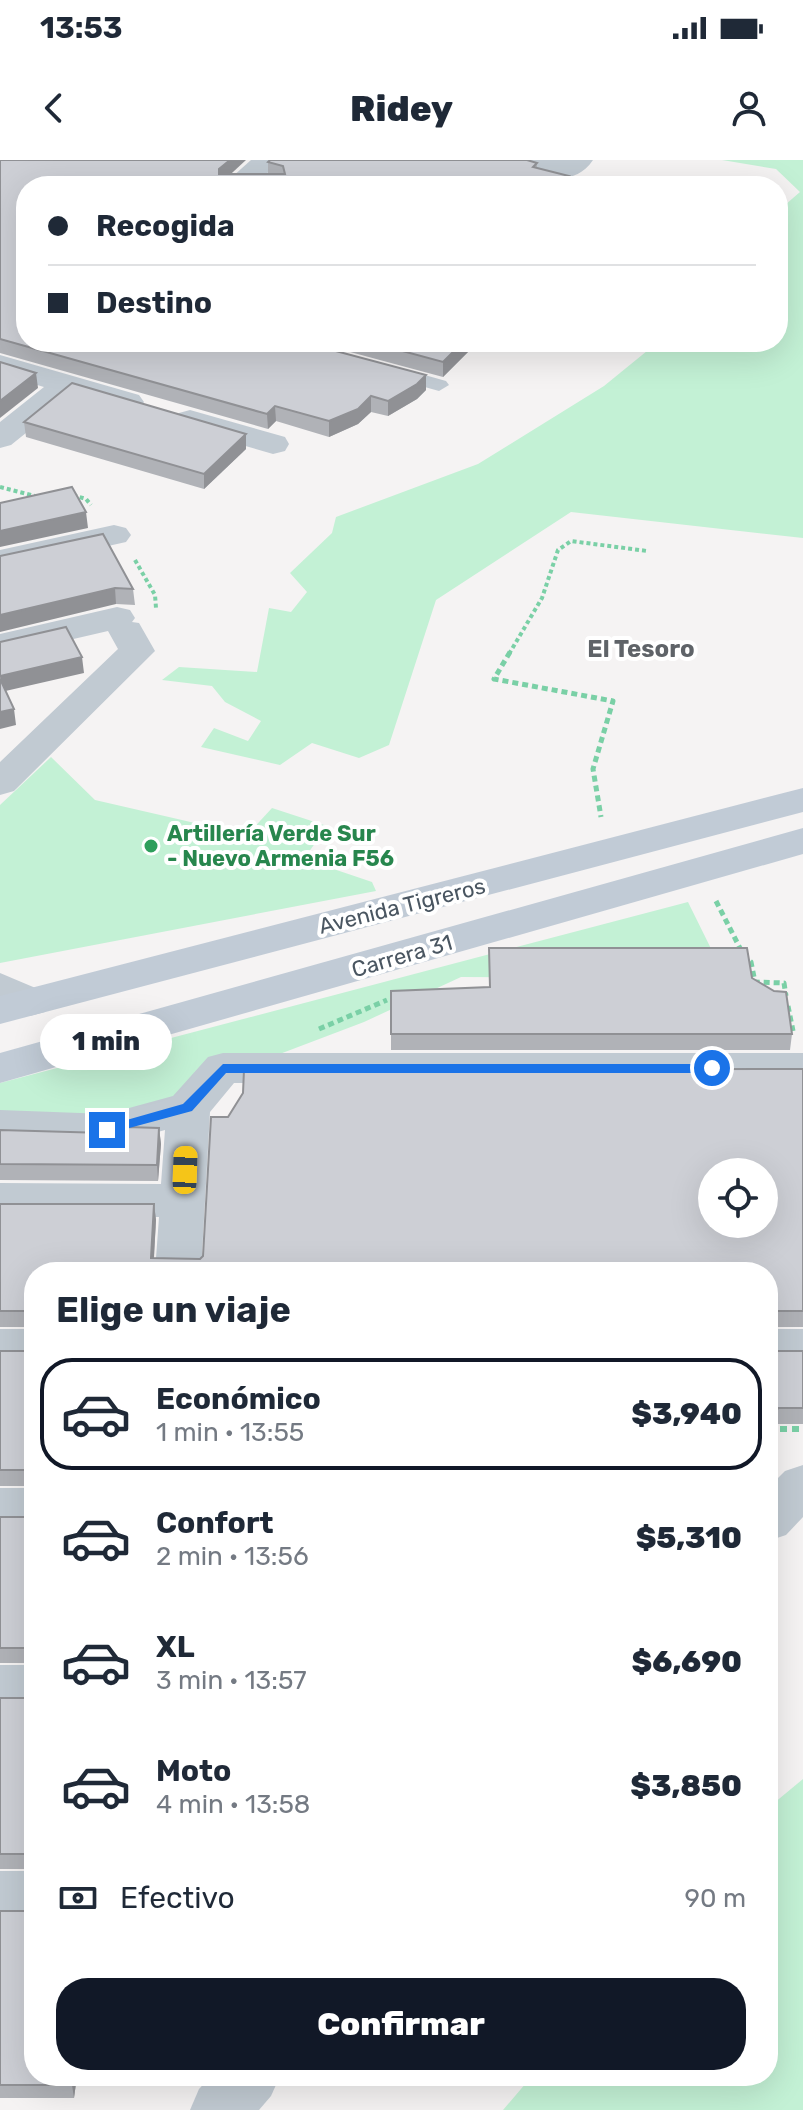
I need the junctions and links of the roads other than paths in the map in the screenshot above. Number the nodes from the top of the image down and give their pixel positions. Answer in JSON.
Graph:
{"nodes":[{"id":1,"x":268,"y":160,"type":"edge"},
{"id":2,"x":518,"y":160,"type":"edge"},
{"id":3,"x":579,"y":160,"type":"edge"},
{"id":4,"x":248,"y":176,"type":"edge"},
{"id":5,"x":26,"y":352,"type":"edge"},
{"id":6,"x":367,"y":365,"type":"edge"},
{"id":7,"x":5,"y":366,"type":"edge"},
{"id":8,"x":67,"y":384,"type":"junction"},
{"id":9,"x":439,"y":385,"type":"edge"},
{"id":10,"x":0,"y":438,"type":"edge"},
{"id":11,"x":273,"y":444,"type":"dead end"},
{"id":12,"x":114,"y":535,"type":"dead end"},
{"id":13,"x":0,"y":560,"type":"edge"},
{"id":14,"x":0,"y":645,"type":"edge"},
{"id":15,"x":62,"y":725,"type":"junction"},
{"id":16,"x":0,"y":740,"type":"edge"},
{"id":17,"x":0,"y":783,"type":"edge"},
{"id":18,"x":803,"y":800,"type":"edge"},
{"id":19,"x":803,"y":841,"type":"edge"},
{"id":20,"x":10,"y":1000,"type":"edge"},
{"id":21,"x":0,"y":1068,"type":"edge"},
{"id":22,"x":801,"y":1068,"type":"edge"},
{"id":23,"x":188,"y":1108,"type":"junction"},
{"id":24,"x":0,"y":1126,"type":"edge"},
{"id":25,"x":0,"y":1200,"type":"edge"},
{"id":26,"x":184,"y":1201,"type":"junction"},
{"id":27,"x":179,"y":1262,"type":"edge"},
{"id":28,"x":0,"y":1347,"type":"edge"},
{"id":29,"x":24,"y":1347,"type":"edge"},
{"id":30,"x":778,"y":1347,"type":"edge"},
{"id":31,"x":803,"y":1347,"type":"edge"},
{"id":32,"x":0,"y":1509,"type":"edge"},
{"id":33,"x":24,"y":1509,"type":"edge"},
{"id":34,"x":0,"y":1688,"type":"edge"},
{"id":35,"x":24,"y":1688,"type":"edge"},
{"id":36,"x":0,"y":1897,"type":"edge"},
{"id":37,"x":24,"y":1897,"type":"edge"},
{"id":38,"x":241,"y":2086,"type":"edge"},
{"id":39,"x":220,"y":2110,"type":"edge"}],
"edges":[{"from":1,"to":4,"type":"street"},
{"from":2,"to":3,"type":"street"},
{"from":5,"to":7,"type":"street"},
{"from":6,"to":9,"type":"lane"},
{"from":7,"to":8,"type":"street"},
{"from":8,"to":10,"type":"street"},
{"from":8,"to":11,"type":"street"},
{"from":12,"to":13,"type":"street"},
{"from":14,"to":15,"type":"street"},
{"from":15,"to":16,"type":"street"},
{"from":15,"to":17,"type":"street"},
{"from":18,"to":20,"type":"main road","name":"Avenida Tigreros"},
{"from":19,"to":21,"type":"main road","name":"Carrera 31"},
{"from":22,"to":23,"type":"street"},
{"from":23,"to":24,"type":"street"},
{"from":23,"to":26,"type":"street"},
{"from":25,"to":26,"type":"street"},
{"from":26,"to":27,"type":"street"},
{"from":28,"to":29,"type":"street"},
{"from":30,"to":31,"type":"street"},
{"from":32,"to":33,"type":"street"},
{"from":34,"to":35,"type":"street"},
{"from":36,"to":37,"type":"street"},
{"from":38,"to":39,"type":"street"}]}
